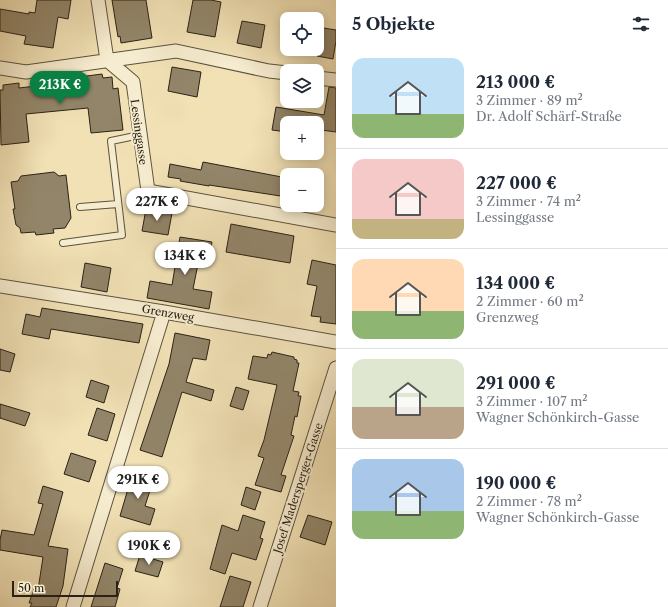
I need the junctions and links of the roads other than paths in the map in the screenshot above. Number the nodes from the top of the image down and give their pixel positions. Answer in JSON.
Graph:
{"nodes":[{"id":1,"x":98,"y":0,"type":"edge"},
{"id":2,"x":107,"y":60,"type":"junction"},
{"id":3,"x":0,"y":68,"type":"edge"},
{"id":4,"x":280,"y":72,"type":"edge"},
{"id":5,"x":324,"y":79,"type":"edge"},
{"id":6,"x":336,"y":80,"type":"edge"},
{"id":7,"x":140,"y":136,"type":"junction"},
{"id":8,"x":118,"y":204,"type":"junction"},
{"id":9,"x":80,"y":208,"type":"dead end"},
{"id":10,"x":336,"y":225,"type":"edge"},
{"id":11,"x":64,"y":243,"type":"dead end"},
{"id":12,"x":0,"y":286,"type":"edge"},
{"id":13,"x":164,"y":312,"type":"junction"},
{"id":14,"x":336,"y":342,"type":"edge"},
{"id":15,"x":336,"y":368,"type":"edge"},
{"id":16,"x":73,"y":607,"type":"edge"},
{"id":17,"x":260,"y":607,"type":"edge"}],
"edges":[{"from":1,"to":2,"type":"street"},
{"from":2,"to":3,"type":"street"},
{"from":2,"to":4,"type":"street"},
{"from":2,"to":7,"type":"street","name":"Lessinggasse"},
{"from":5,"to":6,"type":"street"},
{"from":7,"to":8,"type":"lane"},
{"from":7,"to":10,"type":"street","name":"Lessinggasse"},
{"from":8,"to":9,"type":"lane"},
{"from":8,"to":11,"type":"lane"},
{"from":12,"to":13,"type":"street","name":"Grenzweg"},
{"from":13,"to":14,"type":"street","name":"Grenzweg"},
{"from":13,"to":16,"type":"street"},
{"from":15,"to":17,"type":"street","name":"Josef Madersperger-Gasse"}]}
